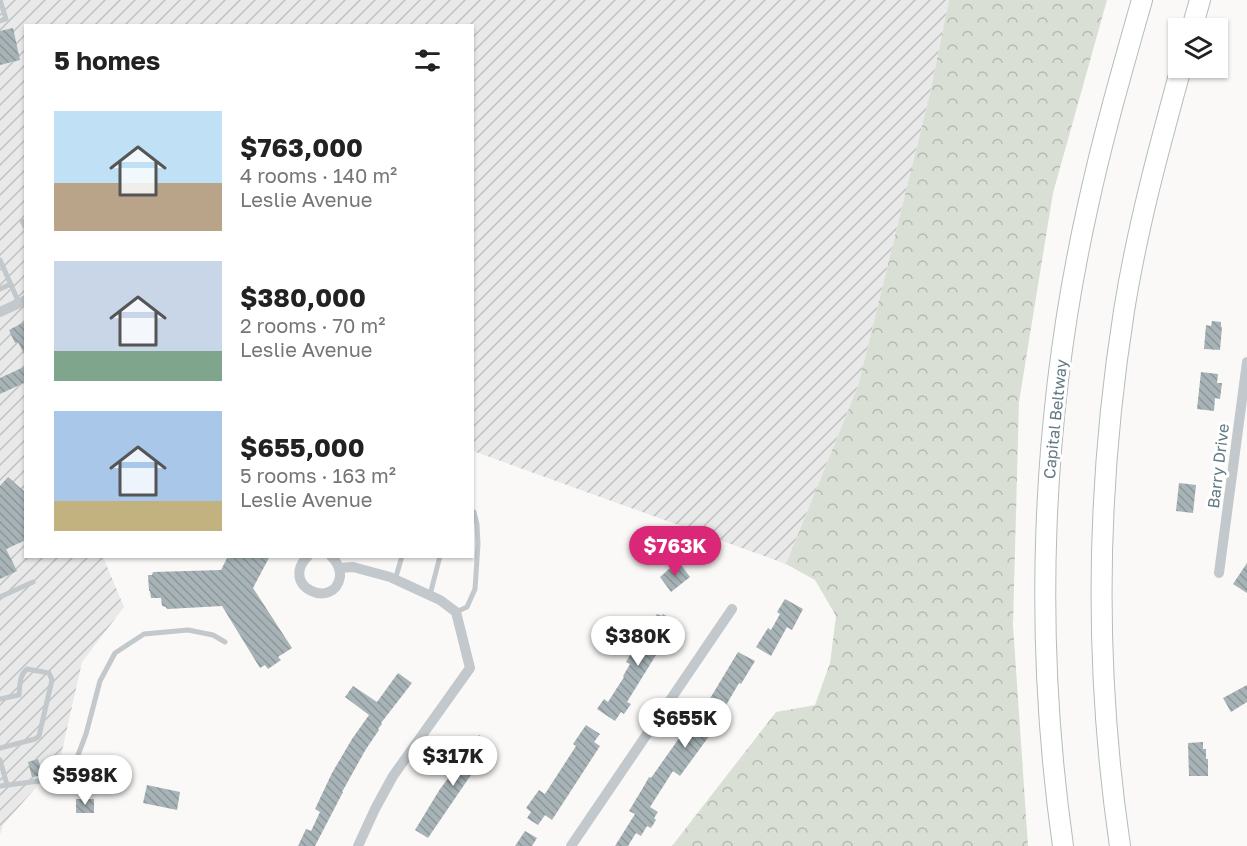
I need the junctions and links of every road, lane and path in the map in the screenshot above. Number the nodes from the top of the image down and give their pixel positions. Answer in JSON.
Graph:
{"nodes":[{"id":1,"x":0,"y":0,"type":"edge"},
{"id":2,"x":1142,"y":0,"type":"edge"},
{"id":3,"x":1200,"y":0,"type":"edge"},
{"id":4,"x":1195,"y":18,"type":"edge"},
{"id":5,"x":0,"y":21,"type":"edge"},
{"id":6,"x":1178,"y":78,"type":"edge"},
{"id":7,"x":22,"y":221,"type":"dead end"},
{"id":8,"x":24,"y":224,"type":"edge"},
{"id":9,"x":0,"y":260,"type":"edge"},
{"id":10,"x":11,"y":284,"type":"junction"},
{"id":11,"x":0,"y":289,"type":"edge"},
{"id":12,"x":22,"y":301,"type":"edge"},
{"id":13,"x":0,"y":312,"type":"edge"},
{"id":14,"x":1247,"y":362,"type":"edge"},
{"id":15,"x":474,"y":517,"type":"edge"},
{"id":16,"x":306,"y":558,"type":"edge"},
{"id":17,"x":333,"y":558,"type":"edge"},
{"id":18,"x":401,"y":558,"type":"edge"},
{"id":19,"x":439,"y":558,"type":"edge"},
{"id":20,"x":339,"y":568,"type":"junction"},
{"id":21,"x":1220,"y":573,"type":"dead end"},
{"id":22,"x":395,"y":580,"type":"junction"},
{"id":23,"x":33,"y":582,"type":"dead end"},
{"id":24,"x":430,"y":595,"type":"junction"},
{"id":25,"x":0,"y":597,"type":"edge"},
{"id":26,"x":732,"y":609,"type":"dead end"},
{"id":27,"x":456,"y":612,"type":"junction"},
{"id":28,"x":225,"y":642,"type":"dead end"},
{"id":29,"x":0,"y":699,"type":"edge"},
{"id":30,"x":0,"y":748,"type":"edge"},
{"id":31,"x":0,"y":760,"type":"edge"},
{"id":32,"x":3,"y":786,"type":"edge"},
{"id":33,"x":358,"y":846,"type":"edge"},
{"id":34,"x":570,"y":846,"type":"edge"},
{"id":35,"x":1063,"y":846,"type":"edge"},
{"id":36,"x":1120,"y":846,"type":"edge"}],
"edges":[{"from":1,"to":5,"type":"lane"},
{"from":2,"to":35,"type":"highway","name":"Capital Beltway"},
{"from":3,"to":4,"type":"highway"},
{"from":6,"to":36,"type":"highway"},
{"from":7,"to":8,"type":"lane"},
{"from":9,"to":10,"type":"lane"},
{"from":10,"to":11,"type":"lane"},
{"from":10,"to":12,"type":"lane"},
{"from":12,"to":13,"type":"street"},
{"from":14,"to":21,"type":"street","name":"Barry Drive"},
{"from":15,"to":27,"type":"lane"},
{"from":16,"to":20,"type":"street"},
{"from":17,"to":20,"type":"street"},
{"from":18,"to":22,"type":"lane"},
{"from":19,"to":24,"type":"lane"},
{"from":20,"to":22,"type":"street"},
{"from":22,"to":24,"type":"street"},
{"from":23,"to":25,"type":"lane"},
{"from":24,"to":27,"type":"street"},
{"from":26,"to":34,"type":"street"},
{"from":27,"to":33,"type":"street"},
{"from":28,"to":32,"type":"lane"},
{"from":29,"to":30,"type":"lane"},
{"from":31,"to":32,"type":"lane"}]}
